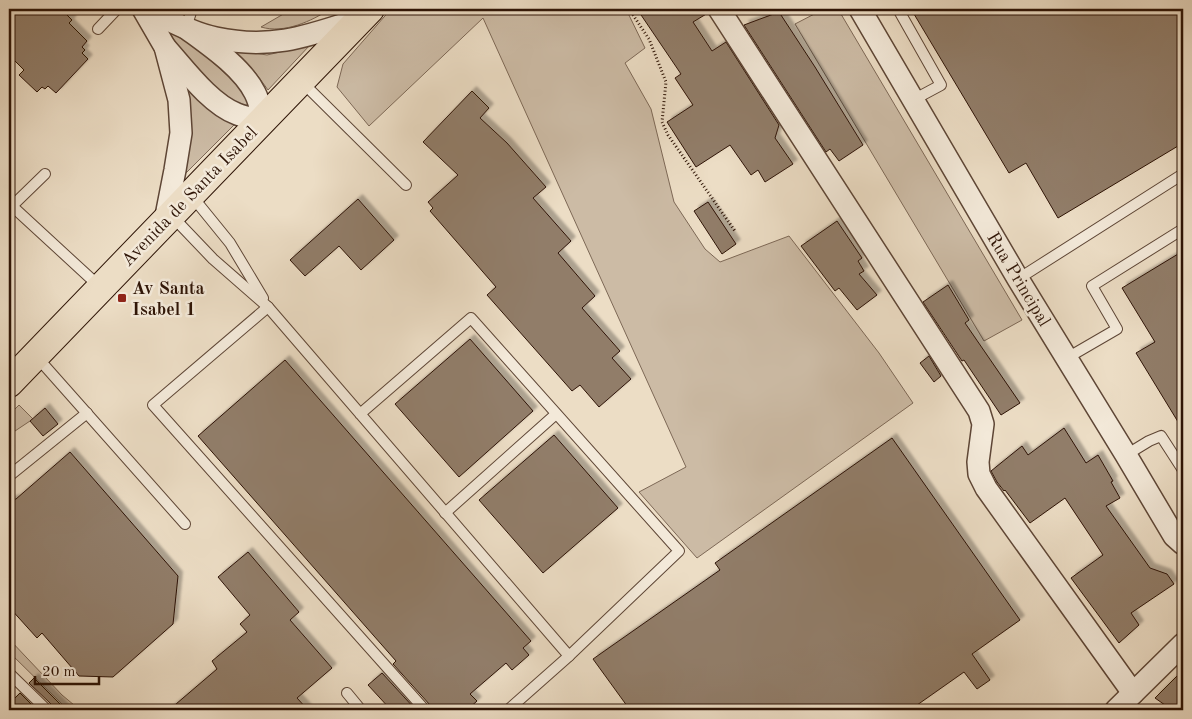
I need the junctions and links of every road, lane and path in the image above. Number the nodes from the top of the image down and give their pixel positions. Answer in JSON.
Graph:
{"nodes":[{"id":1,"x":117,"y":9,"type":"edge"},
{"id":2,"x":144,"y":9,"type":"edge"},
{"id":3,"x":629,"y":9,"type":"edge"},
{"id":4,"x":719,"y":9,"type":"edge"},
{"id":5,"x":860,"y":9,"type":"edge"},
{"id":6,"x":898,"y":9,"type":"edge"},
{"id":7,"x":365,"y":14,"type":"edge"},
{"id":8,"x":189,"y":18,"type":"edge"},
{"id":9,"x":98,"y":29,"type":"dead end"},
{"id":10,"x":165,"y":47,"type":"junction"},
{"id":11,"x":301,"y":81,"type":"junction"},
{"id":12,"x":913,"y":100,"type":"junction"},
{"id":13,"x":264,"y":119,"type":"junction"},
{"id":14,"x":46,"y":174,"type":"dead end"},
{"id":15,"x":1183,"y":174,"type":"edge"},
{"id":16,"x":406,"y":185,"type":"dead end"},
{"id":17,"x":191,"y":194,"type":"junction"},
{"id":18,"x":10,"y":207,"type":"edge"},
{"id":19,"x":168,"y":218,"type":"junction"},
{"id":20,"x":1183,"y":229,"type":"edge"},
{"id":21,"x":735,"y":231,"type":"dead end"},
{"id":22,"x":1018,"y":279,"type":"junction"},
{"id":23,"x":100,"y":288,"type":"junction"},
{"id":24,"x":268,"y":307,"type":"junction"},
{"id":25,"x":36,"y":355,"type":"junction"},
{"id":26,"x":1067,"y":358,"type":"junction"},
{"id":27,"x":9,"y":383,"type":"edge"},
{"id":28,"x":87,"y":413,"type":"junction"},
{"id":29,"x":360,"y":414,"type":"junction"},
{"id":30,"x":556,"y":414,"type":"junction"},
{"id":31,"x":1126,"y":455,"type":"junction"},
{"id":32,"x":1183,"y":470,"type":"edge"},
{"id":33,"x":9,"y":476,"type":"edge"},
{"id":34,"x":445,"y":512,"type":"junction"},
{"id":35,"x":185,"y":524,"type":"dead end"},
{"id":36,"x":1183,"y":544,"type":"edge"},
{"id":37,"x":1183,"y":644,"type":"edge"},
{"id":38,"x":569,"y":656,"type":"junction"},
{"id":39,"x":9,"y":673,"type":"edge"},
{"id":40,"x":347,"y":693,"type":"dead end"},
{"id":41,"x":1133,"y":693,"type":"junction"},
{"id":42,"x":47,"y":710,"type":"edge"},
{"id":43,"x":361,"y":710,"type":"edge"},
{"id":44,"x":425,"y":710,"type":"edge"},
{"id":45,"x":508,"y":710,"type":"edge"},
{"id":46,"x":1116,"y":710,"type":"edge"}],
"edges":[{"from":1,"to":9,"type":"lane"},
{"from":2,"to":8,"type":"street"},
{"from":2,"to":10,"type":"street"},
{"from":3,"to":21,"type":"path"},
{"from":4,"to":41,"type":"street"},
{"from":5,"to":12,"type":"street","name":"Rua Principal"},
{"from":6,"to":12,"type":"lane"},
{"from":7,"to":8,"type":"street"},
{"from":7,"to":11,"type":"main road","name":"Avenida de Santa Isabel"},
{"from":8,"to":13,"type":"street"},
{"from":10,"to":13,"type":"street"},
{"from":10,"to":19,"type":"street"},
{"from":11,"to":13,"type":"main road","name":"Avenida de Santa Isabel"},
{"from":11,"to":16,"type":"lane"},
{"from":12,"to":22,"type":"street","name":"Rua Principal"},
{"from":13,"to":17,"type":"main road","name":"Avenida de Santa Isabel"},
{"from":14,"to":18,"type":"lane"},
{"from":15,"to":22,"type":"lane"},
{"from":17,"to":19,"type":"main road","name":"Avenida de Santa Isabel"},
{"from":17,"to":24,"type":"lane"},
{"from":18,"to":23,"type":"lane"},
{"from":19,"to":23,"type":"main road","name":"Avenida de Santa Isabel"},
{"from":19,"to":24,"type":"lane"},
{"from":20,"to":26,"type":"lane"},
{"from":22,"to":26,"type":"street","name":"Rua Principal"},
{"from":23,"to":25,"type":"main road","name":"Avenida de Santa Isabel"},
{"from":24,"to":29,"type":"lane"},
{"from":24,"to":44,"type":"lane"},
{"from":25,"to":27,"type":"main road","name":"Avenida de Santa Isabel"},
{"from":25,"to":28,"type":"lane"},
{"from":26,"to":31,"type":"street","name":"Rua Principal"},
{"from":28,"to":33,"type":"lane"},
{"from":28,"to":35,"type":"lane"},
{"from":29,"to":30,"type":"lane"},
{"from":29,"to":34,"type":"lane"},
{"from":30,"to":34,"type":"lane"},
{"from":30,"to":38,"type":"lane"},
{"from":31,"to":32,"type":"lane"},
{"from":31,"to":36,"type":"street","name":"Rua Principal"},
{"from":34,"to":38,"type":"lane"},
{"from":37,"to":41,"type":"street"},
{"from":38,"to":45,"type":"lane"},
{"from":39,"to":42,"type":"lane"},
{"from":40,"to":43,"type":"lane"},
{"from":41,"to":46,"type":"street"}]}
